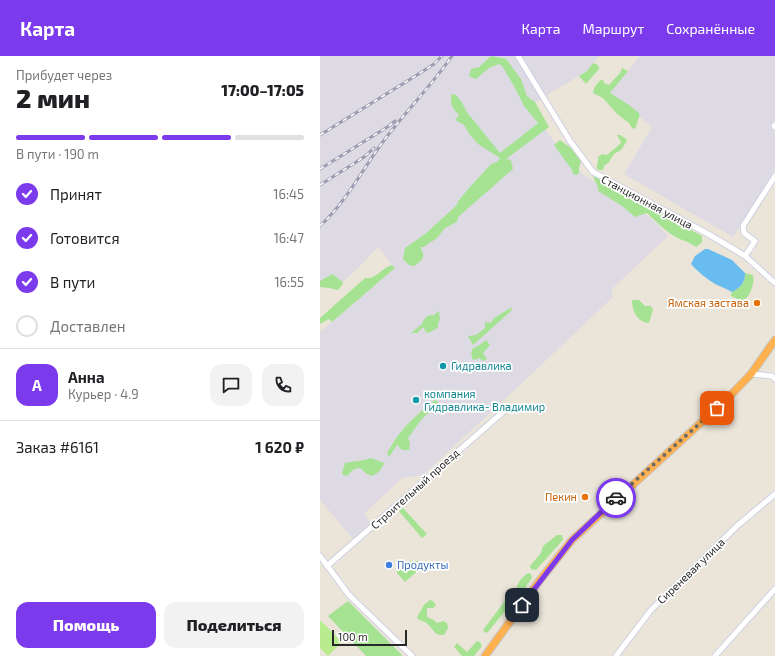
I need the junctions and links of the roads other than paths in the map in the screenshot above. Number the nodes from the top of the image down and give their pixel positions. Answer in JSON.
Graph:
{"nodes":[{"id":1,"x":518,"y":56,"type":"edge"},
{"id":2,"x":775,"y":176,"type":"edge"},
{"id":3,"x":745,"y":256,"type":"junction"},
{"id":4,"x":775,"y":283,"type":"edge"},
{"id":5,"x":775,"y":340,"type":"edge"},
{"id":6,"x":751,"y":374,"type":"junction"},
{"id":7,"x":775,"y":379,"type":"edge"},
{"id":8,"x":504,"y":412,"type":"dead end"},
{"id":9,"x":775,"y":494,"type":"edge"},
{"id":10,"x":320,"y":556,"type":"edge"},
{"id":11,"x":327,"y":566,"type":"junction"},
{"id":12,"x":775,"y":589,"type":"edge"},
{"id":13,"x":412,"y":656,"type":"edge"},
{"id":14,"x":485,"y":656,"type":"edge"},
{"id":15,"x":616,"y":656,"type":"edge"},
{"id":16,"x":715,"y":656,"type":"edge"}],
"edges":[{"from":1,"to":3,"type":"street","name":"Станционная улица"},
{"from":2,"to":3,"type":"street"},
{"from":3,"to":4,"type":"street","name":"Станционная улица"},
{"from":5,"to":6,"type":"highway"},
{"from":6,"to":7,"type":"street"},
{"from":6,"to":14,"type":"highway"},
{"from":8,"to":11,"type":"street","name":"Строительный проезд"},
{"from":9,"to":15,"type":"street","name":"Сиреневая улица"},
{"from":10,"to":11,"type":"street"},
{"from":11,"to":13,"type":"street"},
{"from":12,"to":16,"type":"street"}]}
